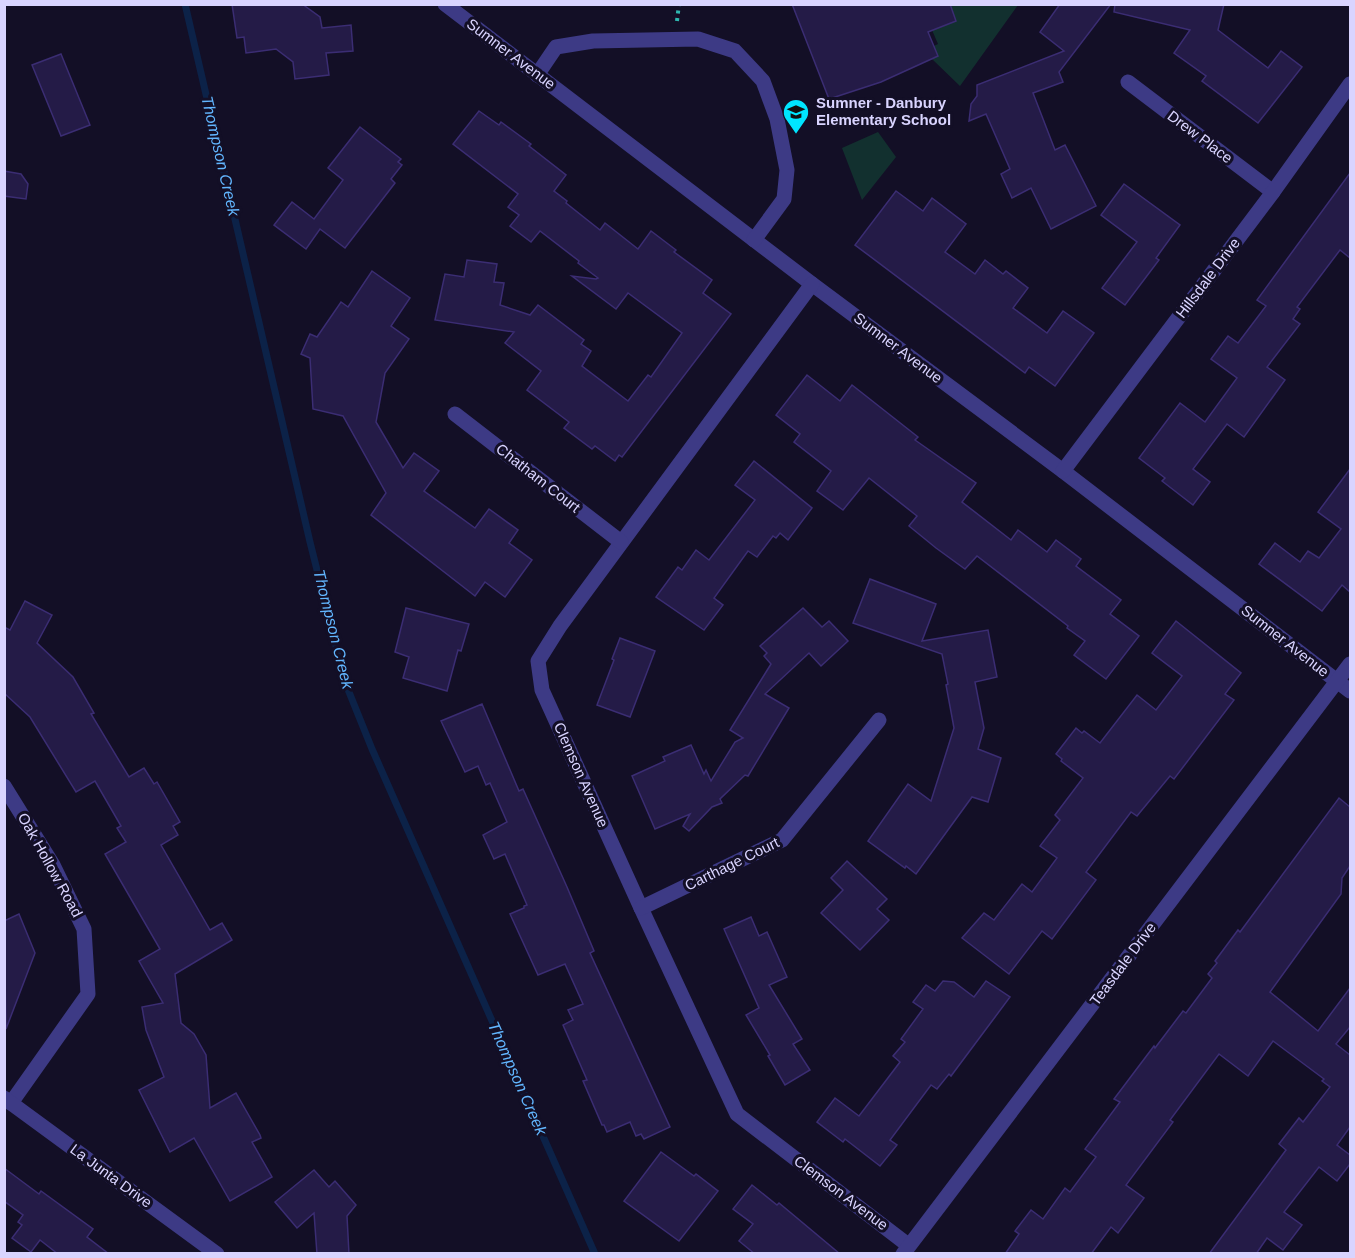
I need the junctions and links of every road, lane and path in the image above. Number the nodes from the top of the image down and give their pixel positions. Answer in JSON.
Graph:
{"nodes":[{"id":1,"x":445,"y":4,"type":"edge"},
{"id":2,"x":537,"y":75,"type":"junction"},
{"id":3,"x":1128,"y":82,"type":"dead end"},
{"id":4,"x":1350,"y":84,"type":"edge"},
{"id":5,"x":1273,"y":192,"type":"junction"},
{"id":6,"x":754,"y":240,"type":"junction"},
{"id":7,"x":812,"y":284,"type":"junction"},
{"id":8,"x":456,"y":414,"type":"dead end"},
{"id":9,"x":1063,"y":471,"type":"junction"},
{"id":10,"x":621,"y":542,"type":"junction"},
{"id":11,"x":1350,"y":664,"type":"edge"},
{"id":12,"x":1344,"y":687,"type":"edge"},
{"id":13,"x":879,"y":720,"type":"dead end"},
{"id":14,"x":4,"y":786,"type":"edge"},
{"id":15,"x":641,"y":908,"type":"junction"},
{"id":16,"x":8,"y":1101,"type":"edge"},
{"id":17,"x":906,"y":1249,"type":"edge"},
{"id":18,"x":217,"y":1254,"type":"edge"}],
"edges":[{"from":1,"to":2,"type":"street","name":"Sumner Avenue"},
{"from":2,"to":6,"type":"street","name":"Sumner Avenue"},
{"from":2,"to":6,"type":"street"},
{"from":3,"to":5,"type":"street","name":"Drew Place"},
{"from":4,"to":5,"type":"street","name":"Hillsdale Drive"},
{"from":5,"to":9,"type":"street","name":"Hillsdale Drive"},
{"from":6,"to":7,"type":"street","name":"Sumner Avenue"},
{"from":7,"to":9,"type":"street","name":"Sumner Avenue"},
{"from":7,"to":10,"type":"street","name":"Clemson Avenue"},
{"from":8,"to":10,"type":"street","name":"Chatham Court"},
{"from":9,"to":12,"type":"street","name":"Sumner Avenue"},
{"from":10,"to":15,"type":"street","name":"Clemson Avenue"},
{"from":11,"to":12,"type":"street","name":"Teasdale Drive"},
{"from":12,"to":17,"type":"street","name":"Teasdale Drive"},
{"from":13,"to":15,"type":"street","name":"Carthage Court"},
{"from":14,"to":16,"type":"street","name":"Oak Hollow Road"},
{"from":15,"to":17,"type":"street","name":"Clemson Avenue"},
{"from":16,"to":18,"type":"street","name":"La Junta Drive"}]}
